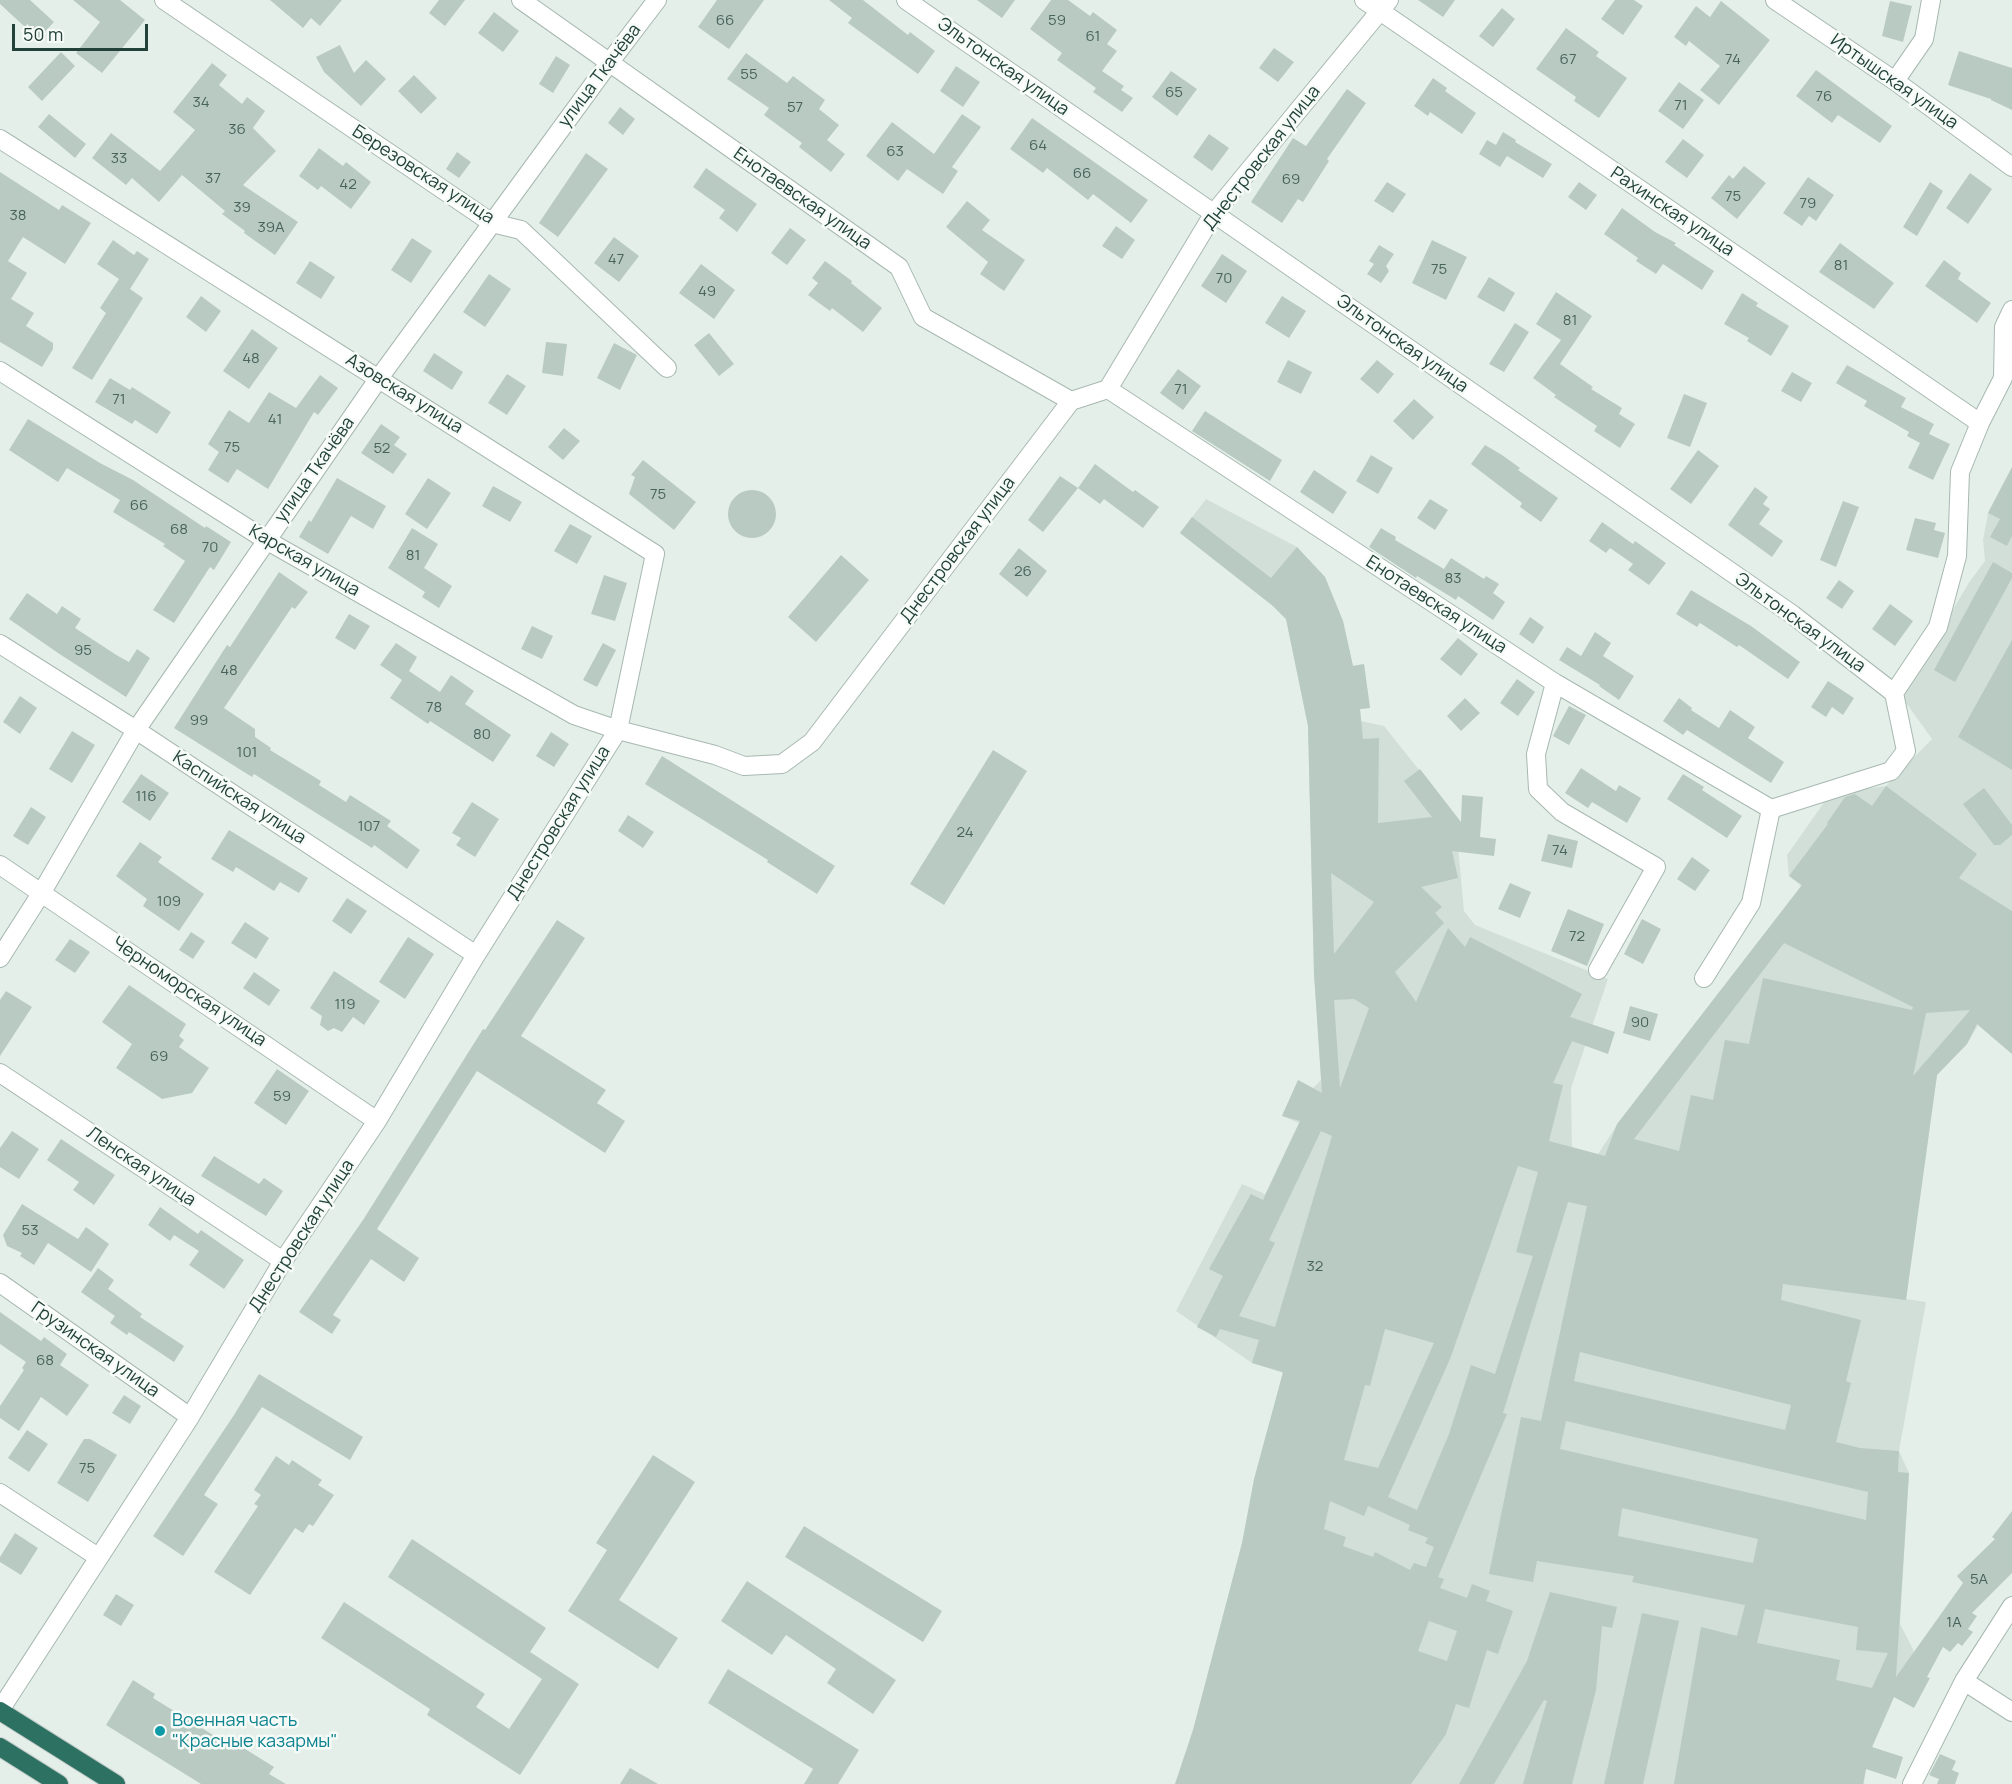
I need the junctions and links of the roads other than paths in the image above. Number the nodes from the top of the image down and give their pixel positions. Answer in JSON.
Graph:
{"nodes":[{"id":1,"x":164,"y":0,"type":"edge"},
{"id":2,"x":521,"y":0,"type":"edge"},
{"id":3,"x":657,"y":0,"type":"edge"},
{"id":4,"x":906,"y":0,"type":"edge"},
{"id":5,"x":1364,"y":0,"type":"edge"},
{"id":6,"x":1775,"y":0,"type":"edge"},
{"id":7,"x":1930,"y":0,"type":"edge"},
{"id":8,"x":1384,"y":6,"type":"edge"},
{"id":9,"x":609,"y":63,"type":"junction"},
{"id":10,"x":1895,"y":81,"type":"junction"},
{"id":11,"x":0,"y":139,"type":"edge"},
{"id":12,"x":2012,"y":167,"type":"edge"},
{"id":13,"x":1214,"y":213,"type":"junction"},
{"id":14,"x":492,"y":223,"type":"junction"},
{"id":15,"x":2012,"y":310,"type":"edge"},
{"id":16,"x":667,"y":368,"type":"dead end"},
{"id":17,"x":0,"y":371,"type":"edge"},
{"id":18,"x":380,"y":378,"type":"junction"},
{"id":19,"x":1108,"y":389,"type":"junction"},
{"id":20,"x":1071,"y":401,"type":"junction"},
{"id":21,"x":1980,"y":423,"type":"junction"},
{"id":22,"x":266,"y":540,"type":"junction"},
{"id":23,"x":0,"y":644,"type":"edge"},
{"id":24,"x":1555,"y":683,"type":"junction"},
{"id":25,"x":1894,"y":693,"type":"junction"},
{"id":26,"x":135,"y":730,"type":"junction"},
{"id":27,"x":618,"y":730,"type":"junction"},
{"id":28,"x":1771,"y":809,"type":"junction"},
{"id":29,"x":0,"y":865,"type":"edge"},
{"id":30,"x":42,"y":892,"type":"junction"},
{"id":31,"x":476,"y":955,"type":"junction"},
{"id":32,"x":0,"y":958,"type":"edge"},
{"id":33,"x":1598,"y":970,"type":"dead end"},
{"id":34,"x":1704,"y":978,"type":"dead end"},
{"id":35,"x":0,"y":1073,"type":"edge"},
{"id":36,"x":377,"y":1121,"type":"junction"},
{"id":37,"x":283,"y":1261,"type":"junction"},
{"id":38,"x":0,"y":1283,"type":"edge"},
{"id":39,"x":190,"y":1418,"type":"junction"},
{"id":40,"x":0,"y":1493,"type":"edge"},
{"id":41,"x":98,"y":1557,"type":"junction"},
{"id":42,"x":2012,"y":1605,"type":"edge"},
{"id":43,"x":1964,"y":1681,"type":"junction"},
{"id":44,"x":0,"y":1710,"type":"edge"},
{"id":45,"x":2012,"y":1712,"type":"edge"},
{"id":46,"x":0,"y":1747,"type":"edge"},
{"id":47,"x":59,"y":1784,"type":"edge"},
{"id":48,"x":116,"y":1784,"type":"edge"},
{"id":49,"x":1912,"y":1784,"type":"edge"}],
"edges":[{"from":1,"to":14,"type":"street","name":"Березовская улица"},
{"from":2,"to":9,"type":"street","name":"Енотаевская улица"},
{"from":3,"to":9,"type":"street","name":"улица Ткачёва"},
{"from":4,"to":13,"type":"street","name":"Эльтонская улица"},
{"from":5,"to":8,"type":"street","name":"Рахинская улица"},
{"from":6,"to":10,"type":"street","name":"Иртышская улица"},
{"from":7,"to":10,"type":"street"},
{"from":8,"to":13,"type":"street","name":"Днестровская улица"},
{"from":8,"to":21,"type":"street","name":"Рахинская улица"},
{"from":9,"to":14,"type":"street","name":"улица Ткачёва"},
{"from":9,"to":20,"type":"street","name":"Енотаевская улица"},
{"from":10,"to":12,"type":"street","name":"Иртышская улица"},
{"from":11,"to":18,"type":"street","name":"Азовская улица"},
{"from":13,"to":19,"type":"street","name":"Днестровская улица"},
{"from":13,"to":25,"type":"street","name":"Эльтонская улица"},
{"from":14,"to":16,"type":"street","name":"Березовская улица"},
{"from":14,"to":18,"type":"street","name":"улица Ткачёва"},
{"from":15,"to":21,"type":"street"},
{"from":17,"to":22,"type":"street","name":"Карская улица"},
{"from":18,"to":22,"type":"street","name":"улица Ткачёва"},
{"from":18,"to":27,"type":"street","name":"Азовская улица"},
{"from":19,"to":20,"type":"street"},
{"from":19,"to":24,"type":"street","name":"Енотаевская улица"},
{"from":20,"to":27,"type":"street","name":"Днестровская улица"},
{"from":21,"to":25,"type":"street"},
{"from":22,"to":26,"type":"street","name":"улица Ткачёва"},
{"from":22,"to":27,"type":"street","name":"Карская улица"},
{"from":23,"to":26,"type":"street","name":"Каспийская улица"},
{"from":24,"to":28,"type":"street","name":"Енотаевская улица"},
{"from":24,"to":33,"type":"street"},
{"from":25,"to":28,"type":"street"},
{"from":26,"to":30,"type":"street","name":"улица Ткачёва"},
{"from":26,"to":31,"type":"street","name":"Каспийская улица"},
{"from":27,"to":31,"type":"street","name":"Днестровская улица"},
{"from":28,"to":34,"type":"street"},
{"from":29,"to":30,"type":"street","name":"Черноморская улица"},
{"from":30,"to":32,"type":"street","name":"улица Ткачёва"},
{"from":30,"to":36,"type":"street","name":"Черноморская улица"},
{"from":31,"to":36,"type":"street","name":"Днестровская улица"},
{"from":35,"to":37,"type":"street","name":"Ленская улица"},
{"from":36,"to":37,"type":"street","name":"Днестровская улица"},
{"from":37,"to":39,"type":"street","name":"Днестровская улица"},
{"from":38,"to":39,"type":"street","name":"Грузинская улица"},
{"from":39,"to":41,"type":"street","name":"Днестровская улица"},
{"from":40,"to":41,"type":"street"},
{"from":41,"to":44,"type":"street","name":"Днестровская улица"},
{"from":42,"to":43,"type":"street"},
{"from":43,"to":45,"type":"street"},
{"from":43,"to":49,"type":"street"},
{"from":44,"to":48,"type":"highway"},
{"from":46,"to":47,"type":"highway"}]}
